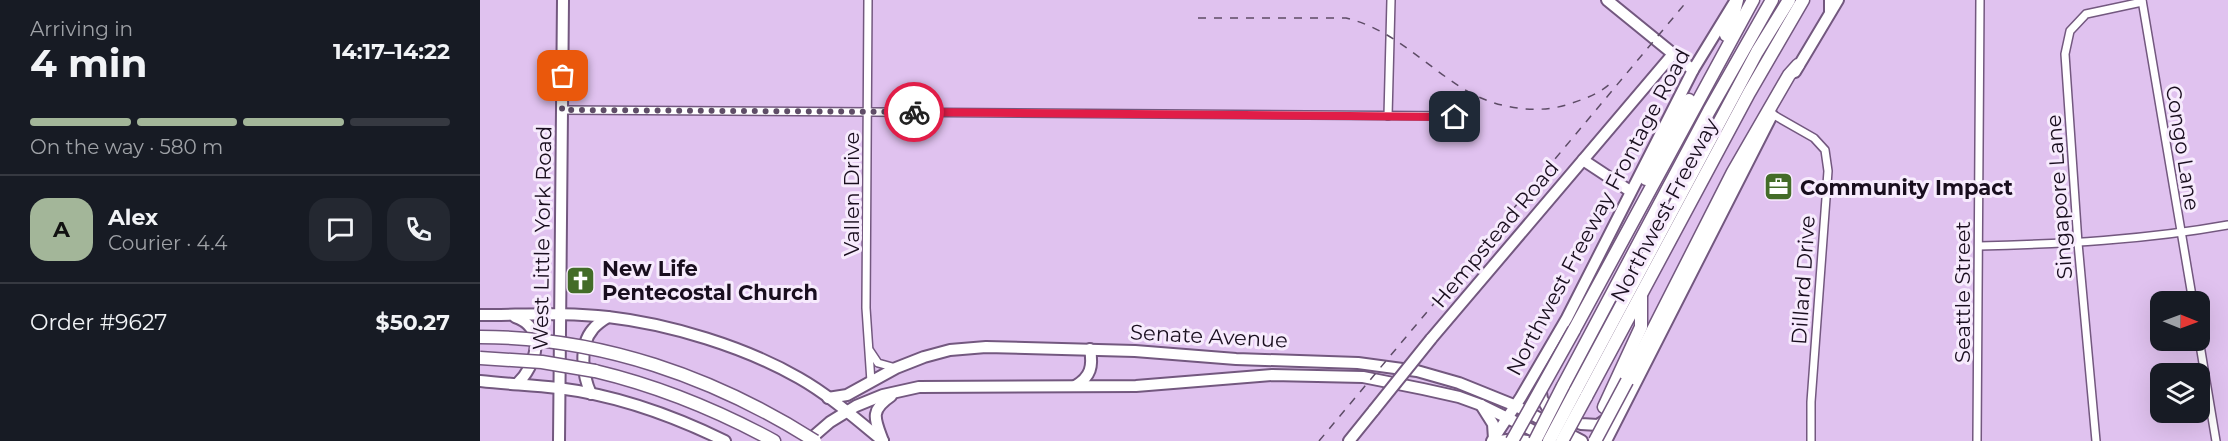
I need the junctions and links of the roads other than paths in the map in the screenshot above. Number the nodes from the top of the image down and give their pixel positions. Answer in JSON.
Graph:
{"nodes":[{"id":1,"x":563,"y":0,"type":"edge"},
{"id":2,"x":868,"y":0,"type":"edge"},
{"id":3,"x":1391,"y":0,"type":"edge"},
{"id":4,"x":1607,"y":0,"type":"edge"},
{"id":5,"x":1736,"y":0,"type":"edge"},
{"id":6,"x":1753,"y":0,"type":"edge"},
{"id":7,"x":1772,"y":0,"type":"edge"},
{"id":8,"x":1789,"y":0,"type":"edge"},
{"id":9,"x":1803,"y":0,"type":"edge"},
{"id":10,"x":1830,"y":0,"type":"edge"},
{"id":11,"x":1838,"y":0,"type":"edge"},
{"id":12,"x":1980,"y":0,"type":"edge"},
{"id":13,"x":2142,"y":1,"type":"edge"},
{"id":14,"x":1830,"y":12,"type":"junction"},
{"id":15,"x":1673,"y":54,"type":"junction"},
{"id":16,"x":1798,"y":65,"type":"junction"},
{"id":17,"x":1693,"y":70,"type":"junction"},
{"id":18,"x":562,"y":110,"type":"junction"},
{"id":19,"x":867,"y":112,"type":"junction"},
{"id":20,"x":1773,"y":114,"type":"junction"},
{"id":21,"x":1388,"y":116,"type":"junction"},
{"id":22,"x":1455,"y":117,"type":"dead end"},
{"id":23,"x":1583,"y":160,"type":"junction"},
{"id":24,"x":1630,"y":191,"type":"junction"},
{"id":25,"x":2228,"y":225,"type":"edge"},
{"id":26,"x":2181,"y":233,"type":"junction"},
{"id":27,"x":2078,"y":243,"type":"junction"},
{"id":28,"x":1979,"y":246,"type":"junction"},
{"id":29,"x":2191,"y":291,"type":"edge"},
{"id":30,"x":1641,"y":295,"type":"junction"},
{"id":31,"x":1590,"y":300,"type":"junction"},
{"id":32,"x":560,"y":314,"type":"junction"},
{"id":33,"x":480,"y":315,"type":"edge"},
{"id":34,"x":509,"y":315,"type":"junction"},
{"id":35,"x":608,"y":317,"type":"junction"},
{"id":36,"x":480,"y":337,"type":"edge"},
{"id":37,"x":1090,"y":349,"type":"junction"},
{"id":38,"x":870,"y":351,"type":"junction"},
{"id":39,"x":2201,"y":351,"type":"edge"},
{"id":40,"x":480,"y":358,"type":"edge"},
{"id":41,"x":896,"y":368,"type":"junction"},
{"id":42,"x":1539,"y":368,"type":"junction"},
{"id":43,"x":480,"y":381,"type":"edge"},
{"id":44,"x":871,"y":382,"type":"junction"},
{"id":45,"x":517,"y":384,"type":"junction"},
{"id":46,"x":1074,"y":386,"type":"junction"},
{"id":47,"x":560,"y":388,"type":"junction"},
{"id":48,"x":898,"y":391,"type":"junction"},
{"id":49,"x":591,"y":394,"type":"junction"},
{"id":50,"x":1580,"y":395,"type":"junction"},
{"id":51,"x":828,"y":398,"type":"junction"},
{"id":52,"x":1481,"y":405,"type":"junction"},
{"id":53,"x":1516,"y":405,"type":"junction"},
{"id":54,"x":1624,"y":408,"type":"junction"},
{"id":55,"x":846,"y":412,"type":"junction"},
{"id":56,"x":1509,"y":417,"type":"junction"},
{"id":57,"x":760,"y":437,"type":"edge"},
{"id":58,"x":1495,"y":440,"type":"edge"},
{"id":59,"x":559,"y":441,"type":"edge"},
{"id":60,"x":725,"y":441,"type":"edge"},
{"id":61,"x":774,"y":441,"type":"edge"},
{"id":62,"x":808,"y":441,"type":"edge"},
{"id":63,"x":815,"y":441,"type":"edge"},
{"id":64,"x":883,"y":441,"type":"edge"},
{"id":65,"x":1349,"y":441,"type":"edge"},
{"id":66,"x":1512,"y":441,"type":"edge"},
{"id":67,"x":1527,"y":441,"type":"edge"},
{"id":68,"x":1535,"y":441,"type":"edge"},
{"id":69,"x":1549,"y":441,"type":"edge"},
{"id":70,"x":1554,"y":441,"type":"edge"},
{"id":71,"x":1562,"y":441,"type":"edge"},
{"id":72,"x":1584,"y":441,"type":"edge"},
{"id":73,"x":1595,"y":441,"type":"edge"},
{"id":74,"x":1606,"y":441,"type":"edge"},
{"id":75,"x":1811,"y":441,"type":"edge"},
{"id":76,"x":1977,"y":441,"type":"edge"},
{"id":77,"x":2096,"y":441,"type":"edge"},
{"id":78,"x":2216,"y":441,"type":"edge"}],
"edges":[{"from":1,"to":18,"type":"main road","name":"West Little York Road"},
{"from":2,"to":19,"type":"street","name":"Vallen Drive"},
{"from":3,"to":21,"type":"street"},
{"from":4,"to":15,"type":"main road"},
{"from":5,"to":17,"type":"main road","name":"Northwest Freeway Frontage Road"},
{"from":5,"to":31,"type":"highway"},
{"from":6,"to":31,"type":"highway"},
{"from":7,"to":68,"type":"highway","name":"Northwest Freeway","bridge":true},
{"from":8,"to":50,"type":"highway"},
{"from":9,"to":30,"type":"highway","name":"Northwest Freeway"},
{"from":10,"to":14,"type":"main road"},
{"from":11,"to":14,"type":"main road"},
{"from":12,"to":28,"type":"street","name":"Seattle Street"},
{"from":13,"to":26,"type":"street","name":"Congo Lane"},
{"from":13,"to":27,"type":"street","name":"Singapore Lane"},
{"from":14,"to":16,"type":"main road"},
{"from":15,"to":17,"type":"main road"},
{"from":15,"to":23,"type":"main road","name":"Hempstead Road"},
{"from":16,"to":20,"type":"main road"},
{"from":16,"to":73,"type":"highway","bridge":true},
{"from":17,"to":24,"type":"main road","name":"Northwest Freeway Frontage Road"},
{"from":18,"to":19,"type":"street"},
{"from":18,"to":32,"type":"main road","name":"West Little York Road"},
{"from":19,"to":21,"type":"street"},
{"from":19,"to":38,"type":"street","name":"Vallen Drive"},
{"from":20,"to":54,"type":"main road"},
{"from":20,"to":75,"type":"street","name":"Dillard Drive"},
{"from":21,"to":22,"type":"street"},
{"from":23,"to":24,"type":"main road"},
{"from":23,"to":65,"type":"main road","name":"Hempstead Road","bridge":true},
{"from":24,"to":42,"type":"main road","name":"Northwest Freeway Frontage Road"},
{"from":25,"to":26,"type":"street"},
{"from":26,"to":27,"type":"street"},
{"from":26,"to":29,"type":"street","name":"Congo Lane"},
{"from":27,"to":28,"type":"street"},
{"from":27,"to":77,"type":"street","name":"Singapore Lane"},
{"from":28,"to":76,"type":"street","name":"Seattle Street"},
{"from":30,"to":50,"type":"highway","name":"Northwest Freeway"},
{"from":30,"to":72,"type":"highway"},
{"from":31,"to":66,"type":"highway","bridge":true},
{"from":32,"to":34,"type":"main road"},
{"from":32,"to":35,"type":"main road"},
{"from":32,"to":47,"type":"main road","name":"West Little York Road"},
{"from":33,"to":34,"type":"main road"},
{"from":34,"to":45,"type":"main road"},
{"from":35,"to":49,"type":"main road"},
{"from":35,"to":51,"type":"main road"},
{"from":36,"to":63,"type":"highway","bridge":true},
{"from":37,"to":41,"type":"main road","name":"Senate Avenue"},
{"from":37,"to":46,"type":"main road"},
{"from":37,"to":53,"type":"main road","name":"Senate Avenue"},
{"from":38,"to":41,"type":"street"},
{"from":38,"to":44,"type":"street","name":"Vallen Drive"},
{"from":39,"to":78,"type":"street"},
{"from":40,"to":57,"type":"highway","bridge":true},
{"from":41,"to":44,"type":"main road","name":"Senate Avenue"},
{"from":42,"to":53,"type":"main road","name":"Northwest Freeway Frontage Road"},
{"from":42,"to":54,"type":"main road"},
{"from":43,"to":45,"type":"main road"},
{"from":44,"to":51,"type":"main road","name":"Senate Avenue"},
{"from":45,"to":47,"type":"main road"},
{"from":46,"to":48,"type":"main road","name":"Senate Avenue"},
{"from":46,"to":52,"type":"main road","name":"Senate Avenue"},
{"from":47,"to":49,"type":"main road"},
{"from":47,"to":59,"type":"main road","name":"West Little York Road"},
{"from":48,"to":55,"type":"main road","name":"Senate Avenue"},
{"from":48,"to":64,"type":"main road"},
{"from":49,"to":60,"type":"main road"},
{"from":50,"to":69,"type":"highway","bridge":true},
{"from":50,"to":71,"type":"highway","name":"Northwest Freeway","bridge":true},
{"from":51,"to":55,"type":"main road"},
{"from":52,"to":56,"type":"main road","name":"Senate Avenue"},
{"from":52,"to":58,"type":"main road"},
{"from":53,"to":56,"type":"main road","name":"Northwest Freeway Frontage Road"},
{"from":53,"to":72,"type":"main road","name":"Senate Avenue"},
{"from":54,"to":74,"type":"main road"},
{"from":55,"to":62,"type":"main road","name":"Senate Avenue"},
{"from":55,"to":64,"type":"main road"},
{"from":56,"to":58,"type":"main road","name":"Northwest Freeway Frontage Road"},
{"from":56,"to":70,"type":"main road","name":"Senate Avenue"},
{"from":57,"to":61,"type":"highway"},
{"from":58,"to":67,"type":"main road"}]}
